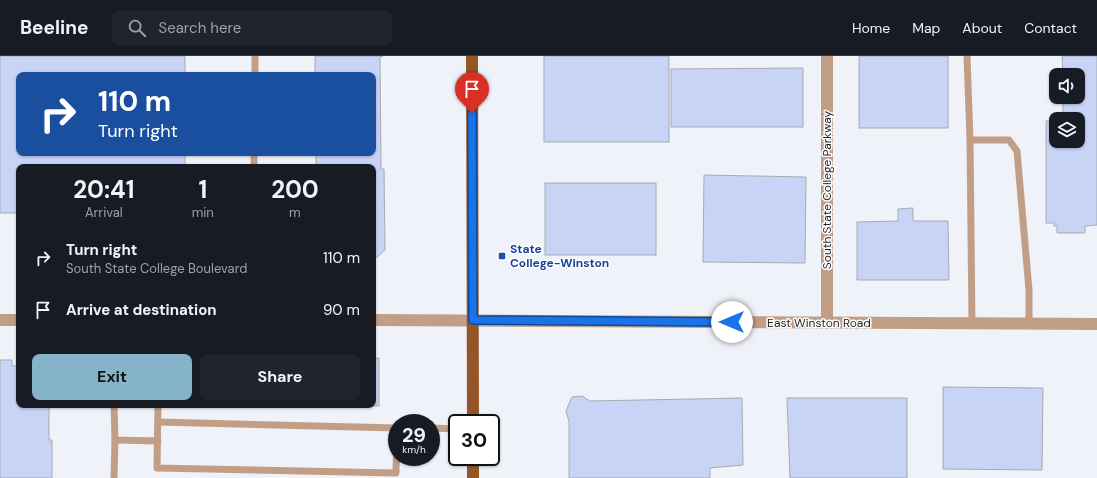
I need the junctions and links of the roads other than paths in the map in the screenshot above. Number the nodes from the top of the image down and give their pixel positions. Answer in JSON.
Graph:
{"nodes":[{"id":1,"x":255,"y":56,"type":"edge"},
{"id":2,"x":472,"y":56,"type":"edge"},
{"id":3,"x":827,"y":56,"type":"edge"},
{"id":4,"x":967,"y":56,"type":"edge"},
{"id":5,"x":255,"y":72,"type":"edge"},
{"id":6,"x":970,"y":140,"type":"junction"},
{"id":7,"x":0,"y":320,"type":"edge"},
{"id":8,"x":16,"y":320,"type":"edge"},
{"id":9,"x":376,"y":320,"type":"edge"},
{"id":10,"x":473,"y":320,"type":"junction"},
{"id":11,"x":827,"y":323,"type":"junction"},
{"id":12,"x":972,"y":324,"type":"junction"},
{"id":13,"x":1029,"y":324,"type":"junction"},
{"id":14,"x":1097,"y":324,"type":"edge"},
{"id":15,"x":114,"y":408,"type":"edge"},
{"id":16,"x":158,"y":408,"type":"edge"},
{"id":17,"x":473,"y":414,"type":"edge"},
{"id":18,"x":158,"y":422,"type":"junction"},
{"id":19,"x":388,"y":428,"type":"edge"},
{"id":20,"x":114,"y":440,"type":"junction"},
{"id":21,"x":158,"y":441,"type":"junction"},
{"id":22,"x":396,"y":466,"type":"edge"},
{"id":23,"x":473,"y":466,"type":"edge"},
{"id":24,"x":396,"y":476,"type":"edge"},
{"id":25,"x":114,"y":478,"type":"edge"},
{"id":26,"x":473,"y":478,"type":"edge"}],
"edges":[{"from":1,"to":5,"type":"lane"},
{"from":2,"to":10,"type":"main road"},
{"from":3,"to":11,"type":"street","name":"South State College Parkway"},
{"from":4,"to":6,"type":"lane"},
{"from":6,"to":12,"type":"lane"},
{"from":6,"to":13,"type":"lane"},
{"from":7,"to":8,"type":"street"},
{"from":9,"to":10,"type":"street","name":"East Winston Road"},
{"from":10,"to":11,"type":"street","name":"East Winston Road"},
{"from":10,"to":17,"type":"main road"},
{"from":11,"to":12,"type":"street","name":"East Winston Road"},
{"from":12,"to":13,"type":"street","name":"East Winston Road"},
{"from":13,"to":14,"type":"street","name":"East Winston Road"},
{"from":15,"to":20,"type":"lane"},
{"from":16,"to":18,"type":"lane"},
{"from":18,"to":19,"type":"lane"},
{"from":18,"to":21,"type":"lane"},
{"from":20,"to":21,"type":"lane"},
{"from":20,"to":25,"type":"lane"},
{"from":21,"to":24,"type":"lane"},
{"from":22,"to":24,"type":"lane"},
{"from":23,"to":26,"type":"main road"}]}
